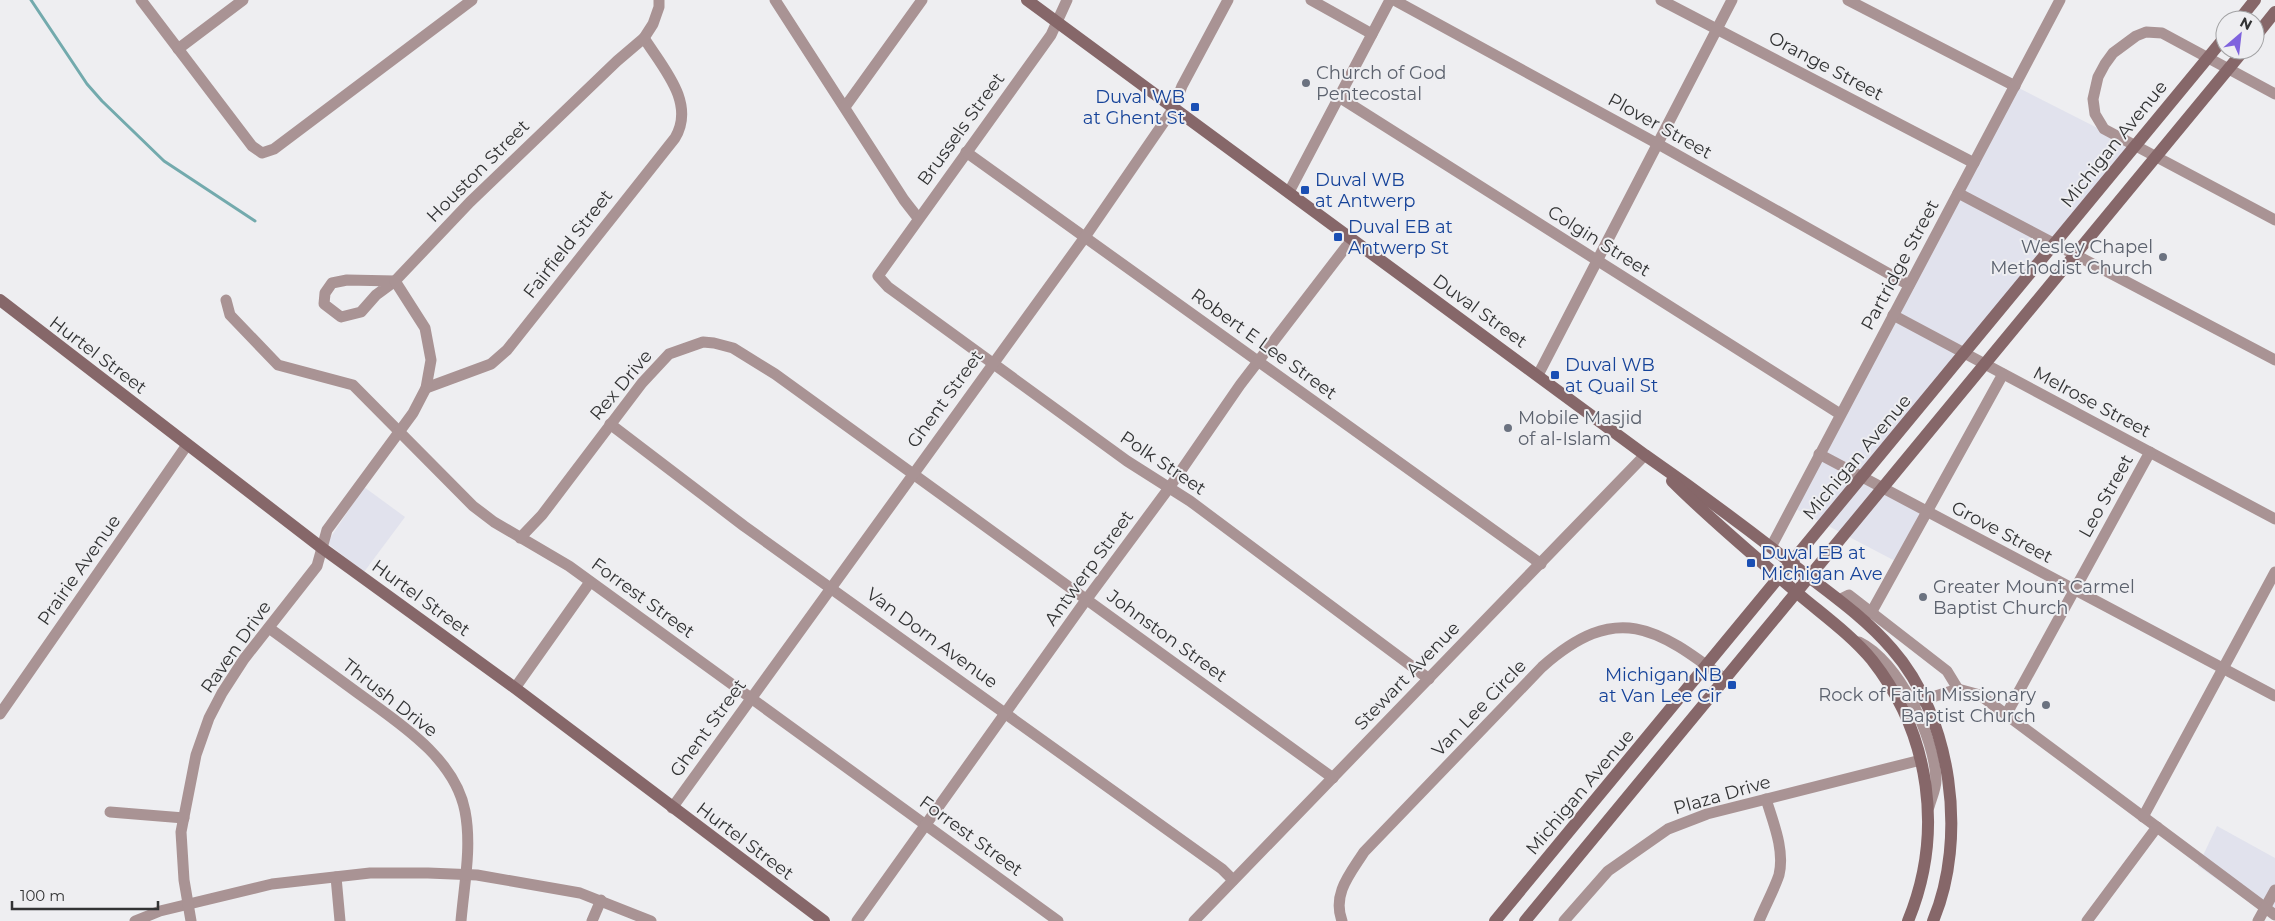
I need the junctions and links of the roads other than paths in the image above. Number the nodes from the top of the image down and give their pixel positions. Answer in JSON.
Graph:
{"nodes":[{"id":1,"x":141,"y":0,"type":"edge"},
{"id":2,"x":243,"y":0,"type":"edge"},
{"id":3,"x":472,"y":0,"type":"edge"},
{"id":4,"x":659,"y":0,"type":"edge"},
{"id":5,"x":775,"y":0,"type":"edge"},
{"id":6,"x":922,"y":0,"type":"edge"},
{"id":7,"x":1027,"y":0,"type":"edge"},
{"id":8,"x":1067,"y":0,"type":"edge"},
{"id":9,"x":1228,"y":0,"type":"edge"},
{"id":10,"x":1311,"y":0,"type":"edge"},
{"id":11,"x":1390,"y":0,"type":"edge"},
{"id":12,"x":1394,"y":0,"type":"edge"},
{"id":13,"x":1661,"y":0,"type":"edge"},
{"id":14,"x":1732,"y":0,"type":"edge"},
{"id":15,"x":1848,"y":0,"type":"edge"},
{"id":16,"x":2060,"y":0,"type":"edge"},
{"id":17,"x":2255,"y":0,"type":"edge"},
{"id":18,"x":2247,"y":10,"type":"edge"},
{"id":19,"x":2275,"y":12,"type":"edge"},
{"id":20,"x":1056,"y":21,"type":"junction"},
{"id":21,"x":2265,"y":24,"type":"edge"},
{"id":22,"x":1717,"y":29,"type":"junction"},
{"id":23,"x":1372,"y":34,"type":"junction"},
{"id":24,"x":644,"y":38,"type":"junction"},
{"id":25,"x":2215,"y":49,"type":"edge"},
{"id":26,"x":178,"y":50,"type":"junction"},
{"id":27,"x":2208,"y":58,"type":"junction"},
{"id":28,"x":2236,"y":60,"type":"edge"},
{"id":29,"x":2229,"y":69,"type":"junction"},
{"id":30,"x":2015,"y":86,"type":"junction"},
{"id":31,"x":2275,"y":94,"type":"edge"},
{"id":32,"x":1339,"y":96,"type":"junction"},
{"id":33,"x":845,"y":107,"type":"junction"},
{"id":34,"x":1173,"y":109,"type":"junction"},
{"id":35,"x":1658,"y":144,"type":"junction"},
{"id":36,"x":2135,"y":147,"type":"junction"},
{"id":37,"x":966,"y":152,"type":"junction"},
{"id":38,"x":2156,"y":157,"type":"junction"},
{"id":39,"x":1974,"y":163,"type":"junction"},
{"id":40,"x":1289,"y":192,"type":"junction"},
{"id":41,"x":1958,"y":193,"type":"junction"},
{"id":42,"x":918,"y":218,"type":"junction"},
{"id":43,"x":2275,"y":220,"type":"edge"},
{"id":44,"x":1085,"y":237,"type":"junction"},
{"id":45,"x":1352,"y":238,"type":"junction"},
{"id":46,"x":2055,"y":244,"type":"junction"},
{"id":47,"x":2076,"y":255,"type":"junction"},
{"id":48,"x":1598,"y":261,"type":"junction"},
{"id":49,"x":878,"y":276,"type":"joint"},
{"id":50,"x":395,"y":281,"type":"junction"},
{"id":51,"x":1909,"y":285,"type":"junction"},
{"id":52,"x":0,"y":300,"type":"edge"},
{"id":53,"x":226,"y":300,"type":"dead end"},
{"id":54,"x":1892,"y":315,"type":"junction"},
{"id":55,"x":1965,"y":354,"type":"junction"},
{"id":56,"x":2275,"y":360,"type":"edge"},
{"id":57,"x":1259,"y":361,"type":"junction"},
{"id":58,"x":994,"y":362,"type":"junction"},
{"id":59,"x":1986,"y":365,"type":"junction"},
{"id":60,"x":2002,"y":374,"type":"junction"},
{"id":61,"x":1538,"y":375,"type":"junction"},
{"id":62,"x":426,"y":388,"type":"junction"},
{"id":63,"x":1840,"y":414,"type":"junction"},
{"id":64,"x":834,"y":417,"type":"joint"},
{"id":65,"x":610,"y":424,"type":"junction"},
{"id":66,"x":1903,"y":429,"type":"junction"},
{"id":67,"x":400,"y":430,"type":"junction"},
{"id":68,"x":187,"y":445,"type":"junction"},
{"id":69,"x":1919,"y":445,"type":"junction"},
{"id":70,"x":2150,"y":452,"type":"junction"},
{"id":71,"x":1819,"y":454,"type":"junction"},
{"id":72,"x":1645,"y":455,"type":"junction"},
{"id":73,"x":913,"y":474,"type":"junction"},
{"id":74,"x":1863,"y":477,"type":"junction"},
{"id":75,"x":1169,"y":488,"type":"junction"},
{"id":76,"x":1882,"y":488,"type":"junction"},
{"id":77,"x":1927,"y":512,"type":"junction"},
{"id":78,"x":2275,"y":519,"type":"edge"},
{"id":79,"x":520,"y":538,"type":"junction"},
{"id":80,"x":1771,"y":547,"type":"junction"},
{"id":81,"x":322,"y":548,"type":"junction"},
{"id":82,"x":1792,"y":563,"type":"junction"},
{"id":83,"x":1541,"y":564,"type":"junction"},
{"id":84,"x":2275,"y":572,"type":"edge"},
{"id":85,"x":1810,"y":577,"type":"junction"},
{"id":86,"x":1780,"y":578,"type":"junction"},
{"id":87,"x":590,"y":582,"type":"junction"},
{"id":88,"x":831,"y":588,"type":"junction"},
{"id":89,"x":2074,"y":589,"type":"junction"},
{"id":90,"x":1798,"y":593,"type":"junction"},
{"id":91,"x":1086,"y":600,"type":"junction"},
{"id":92,"x":1839,"y":600,"type":"junction"},
{"id":93,"x":1872,"y":613,"type":"junction"},
{"id":94,"x":269,"y":628,"type":"junction"},
{"id":95,"x":1851,"y":638,"type":"junction"},
{"id":96,"x":1708,"y":666,"type":"junction"},
{"id":97,"x":2223,"y":668,"type":"junction"},
{"id":98,"x":1429,"y":679,"type":"junction"},
{"id":99,"x":1726,"y":680,"type":"junction"},
{"id":100,"x":515,"y":688,"type":"junction"},
{"id":101,"x":1958,"y":689,"type":"junction"},
{"id":102,"x":2275,"y":696,"type":"edge"},
{"id":103,"x":751,"y":699,"type":"junction"},
{"id":104,"x":1918,"y":701,"type":"junction"},
{"id":105,"x":1006,"y":713,"type":"junction"},
{"id":106,"x":0,"y":714,"type":"edge"},
{"id":107,"x":2006,"y":715,"type":"junction"},
{"id":108,"x":1921,"y":760,"type":"junction"},
{"id":109,"x":1333,"y":778,"type":"junction"},
{"id":110,"x":1766,"y":799,"type":"junction"},
{"id":111,"x":1929,"y":807,"type":"junction"},
{"id":112,"x":672,"y":808,"type":"junction"},
{"id":113,"x":110,"y":812,"type":"dead end"},
{"id":114,"x":2143,"y":817,"type":"junction"},
{"id":115,"x":184,"y":818,"type":"junction"},
{"id":116,"x":926,"y":826,"type":"junction"},
{"id":117,"x":2157,"y":827,"type":"junction"},
{"id":118,"x":465,"y":875,"type":"junction"},
{"id":119,"x":336,"y":877,"type":"junction"},
{"id":120,"x":1233,"y":880,"type":"junction"},
{"id":121,"x":2275,"y":890,"type":"edge"},
{"id":122,"x":601,"y":900,"type":"junction"},
{"id":123,"x":188,"y":904,"type":"junction"},
{"id":124,"x":2270,"y":911,"type":"edge"},
{"id":125,"x":136,"y":921,"type":"edge"},
{"id":126,"x":191,"y":921,"type":"edge"},
{"id":127,"x":340,"y":921,"type":"edge"},
{"id":128,"x":462,"y":921,"type":"edge"},
{"id":129,"x":592,"y":921,"type":"edge"},
{"id":130,"x":651,"y":921,"type":"edge"},
{"id":131,"x":824,"y":921,"type":"edge"},
{"id":132,"x":857,"y":921,"type":"edge"},
{"id":133,"x":1058,"y":921,"type":"edge"},
{"id":134,"x":1194,"y":921,"type":"edge"},
{"id":135,"x":1342,"y":921,"type":"edge"},
{"id":136,"x":1495,"y":921,"type":"edge"},
{"id":137,"x":1525,"y":921,"type":"edge"},
{"id":138,"x":1564,"y":921,"type":"edge"},
{"id":139,"x":1759,"y":921,"type":"edge"},
{"id":140,"x":1908,"y":921,"type":"edge"},
{"id":141,"x":1933,"y":921,"type":"edge"},
{"id":142,"x":2087,"y":921,"type":"edge"},
{"id":143,"x":2258,"y":921,"type":"edge"}],
"edges":[{"from":1,"to":26,"type":"street"},
{"from":2,"to":26,"type":"street"},
{"from":3,"to":26,"type":"street"},
{"from":4,"to":24,"type":"street","name":"Houston Street"},
{"from":5,"to":33,"type":"street"},
{"from":6,"to":33,"type":"street"},
{"from":7,"to":20,"type":"street","name":"Duval Street"},
{"from":8,"to":20,"type":"street","name":"Brussels Street"},
{"from":9,"to":34,"type":"street","name":"Ghent Street"},
{"from":10,"to":23,"type":"street"},
{"from":11,"to":23,"type":"street"},
{"from":12,"to":35,"type":"street","name":"Plover Street"},
{"from":13,"to":22,"type":"street","name":"Orange Street"},
{"from":14,"to":22,"type":"street"},
{"from":15,"to":30,"type":"street"},
{"from":16,"to":30,"type":"street","name":"Partridge Street"},
{"from":17,"to":18,"type":"street"},
{"from":19,"to":21,"type":"street"},
{"from":20,"to":34,"type":"street","name":"Duval Street"},
{"from":20,"to":37,"type":"street","name":"Brussels Street"},
{"from":22,"to":35,"type":"street"},
{"from":22,"to":39,"type":"street","name":"Orange Street"},
{"from":23,"to":32,"type":"street"},
{"from":24,"to":50,"type":"street","name":"Houston Street"},
{"from":24,"to":62,"type":"street","name":"Fairfield Street"},
{"from":25,"to":27,"type":"street","name":"Michigan Avenue"},
{"from":27,"to":29,"type":"street"},
{"from":27,"to":36,"type":"street","name":"Michigan Avenue"},
{"from":27,"to":36,"type":"street"},
{"from":28,"to":29,"type":"street"},
{"from":29,"to":31,"type":"street"},
{"from":29,"to":38,"type":"street"},
{"from":30,"to":39,"type":"street","name":"Partridge Street"},
{"from":32,"to":40,"type":"street"},
{"from":32,"to":48,"type":"street","name":"Colgin Street"},
{"from":33,"to":42,"type":"street"},
{"from":34,"to":40,"type":"street","name":"Duval Street"},
{"from":34,"to":44,"type":"street","name":"Ghent Street"},
{"from":35,"to":48,"type":"street"},
{"from":35,"to":51,"type":"street","name":"Plover Street"},
{"from":36,"to":38,"type":"street"},
{"from":36,"to":46,"type":"street","name":"Michigan Avenue"},
{"from":37,"to":42,"type":"street","name":"Brussels Street"},
{"from":37,"to":44,"type":"street","name":"Robert E Lee Street"},
{"from":38,"to":43,"type":"street"},
{"from":38,"to":47,"type":"street"},
{"from":39,"to":41,"type":"street","name":"Partridge Street"},
{"from":40,"to":45,"type":"street","name":"Duval Street"},
{"from":41,"to":46,"type":"street"},
{"from":41,"to":51,"type":"street","name":"Partridge Street"},
{"from":42,"to":49,"type":"street","name":"Brussels Street"},
{"from":44,"to":57,"type":"street","name":"Robert E Lee Street"},
{"from":44,"to":58,"type":"street","name":"Ghent Street"},
{"from":45,"to":57,"type":"street","name":"Antwerp Street"},
{"from":45,"to":61,"type":"street","name":"Duval Street"},
{"from":46,"to":47,"type":"street"},
{"from":46,"to":55,"type":"street","name":"Michigan Avenue"},
{"from":47,"to":56,"type":"street"},
{"from":47,"to":59,"type":"street"},
{"from":48,"to":61,"type":"street"},
{"from":48,"to":63,"type":"street","name":"Colgin Street"},
{"from":49,"to":58,"type":"street","name":"Polk Street"},
{"from":50,"to":50,"type":"street","name":"Houston Street"},
{"from":50,"to":62,"type":"street"},
{"from":51,"to":54,"type":"street","name":"Partridge Street"},
{"from":52,"to":68,"type":"street","name":"Hurtel Street"},
{"from":53,"to":67,"type":"street","name":"Forrest Street"},
{"from":54,"to":55,"type":"street","name":"Melrose Street"},
{"from":54,"to":63,"type":"street","name":"Partridge Street"},
{"from":55,"to":59,"type":"street","name":"Melrose Street"},
{"from":55,"to":66,"type":"street","name":"Michigan Avenue"},
{"from":57,"to":75,"type":"street","name":"Antwerp Street"},
{"from":57,"to":83,"type":"street","name":"Robert E Lee Street"},
{"from":58,"to":73,"type":"street","name":"Ghent Street"},
{"from":58,"to":75,"type":"street","name":"Polk Street"},
{"from":59,"to":60,"type":"street","name":"Melrose Street"},
{"from":59,"to":69,"type":"street"},
{"from":60,"to":70,"type":"street","name":"Melrose Street"},
{"from":60,"to":77,"type":"street"},
{"from":61,"to":72,"type":"street","name":"Duval Street"},
{"from":62,"to":67,"type":"street"},
{"from":63,"to":71,"type":"street","name":"Partridge Street"},
{"from":64,"to":65,"type":"street","name":"Rex Drive"},
{"from":64,"to":73,"type":"street","name":"Johnston Street"},
{"from":65,"to":79,"type":"street","name":"Rex Drive"},
{"from":65,"to":88,"type":"street","name":"Van Dorn Avenue"},
{"from":66,"to":69,"type":"street"},
{"from":66,"to":74,"type":"street","name":"Michigan Avenue"},
{"from":67,"to":79,"type":"street","name":"Forrest Street"},
{"from":67,"to":81,"type":"street"},
{"from":68,"to":81,"type":"street","name":"Hurtel Street"},
{"from":68,"to":106,"type":"street","name":"Prairie Avenue"},
{"from":69,"to":76,"type":"street"},
{"from":70,"to":78,"type":"street","name":"Melrose Street"},
{"from":70,"to":89,"type":"street","name":"Leo Street"},
{"from":71,"to":74,"type":"street","name":"Grove Street"},
{"from":71,"to":80,"type":"street","name":"Partridge Street"},
{"from":72,"to":80,"type":"street","name":"Duval Street"},
{"from":72,"to":83,"type":"street","name":"Stewart Avenue"},
{"from":72,"to":86,"type":"street","name":"Duval Street"},
{"from":73,"to":88,"type":"street","name":"Ghent Street"},
{"from":73,"to":91,"type":"street","name":"Johnston Street"},
{"from":74,"to":76,"type":"street","name":"Grove Street"},
{"from":74,"to":82,"type":"street","name":"Michigan Avenue"},
{"from":75,"to":91,"type":"street","name":"Antwerp Street"},
{"from":75,"to":98,"type":"street","name":"Polk Street"},
{"from":76,"to":77,"type":"street","name":"Grove Street"},
{"from":76,"to":85,"type":"street"},
{"from":77,"to":89,"type":"street","name":"Grove Street"},
{"from":77,"to":93,"type":"street"},
{"from":79,"to":87,"type":"street","name":"Forrest Street"},
{"from":80,"to":82,"type":"street","name":"Duval Street"},
{"from":81,"to":94,"type":"street","name":"Raven Drive"},
{"from":81,"to":100,"type":"street","name":"Hurtel Street"},
{"from":82,"to":85,"type":"street","name":"Duval Street"},
{"from":82,"to":86,"type":"street","name":"Michigan Avenue"},
{"from":83,"to":98,"type":"street","name":"Stewart Avenue"},
{"from":84,"to":97,"type":"street"},
{"from":85,"to":90,"type":"street"},
{"from":85,"to":92,"type":"street","name":"Duval Street"},
{"from":86,"to":90,"type":"street","name":"Duval Street"},
{"from":86,"to":96,"type":"street","name":"Michigan Avenue"},
{"from":87,"to":100,"type":"street"},
{"from":87,"to":103,"type":"street","name":"Forrest Street"},
{"from":88,"to":103,"type":"street","name":"Ghent Street"},
{"from":88,"to":105,"type":"street","name":"Van Dorn Avenue"},
{"from":89,"to":97,"type":"street","name":"Grove Street"},
{"from":89,"to":107,"type":"street","name":"Leo Street"},
{"from":90,"to":95,"type":"street","name":"Duval Street"},
{"from":90,"to":99,"type":"street"},
{"from":91,"to":105,"type":"street","name":"Antwerp Street"},
{"from":91,"to":109,"type":"street","name":"Johnston Street"},
{"from":92,"to":93,"type":"street"},
{"from":92,"to":104,"type":"street","name":"Duval Street"},
{"from":93,"to":101,"type":"street"},
{"from":94,"to":115,"type":"street","name":"Raven Drive"},
{"from":94,"to":118,"type":"street","name":"Thrush Drive"},
{"from":95,"to":104,"type":"street"},
{"from":95,"to":108,"type":"street","name":"Duval Street"},
{"from":96,"to":99,"type":"street","name":"Van Lee Circle"},
{"from":96,"to":135,"type":"street","name":"Van Lee Circle"},
{"from":96,"to":136,"type":"street","name":"Michigan Avenue"},
{"from":97,"to":102,"type":"street","name":"Grove Street"},
{"from":97,"to":114,"type":"street"},
{"from":98,"to":109,"type":"street","name":"Stewart Avenue"},
{"from":99,"to":137,"type":"street"},
{"from":100,"to":112,"type":"street","name":"Hurtel Street"},
{"from":101,"to":104,"type":"street"},
{"from":101,"to":107,"type":"street"},
{"from":103,"to":112,"type":"street","name":"Ghent Street"},
{"from":103,"to":116,"type":"street","name":"Forrest Street"},
{"from":104,"to":111,"type":"street"},
{"from":104,"to":141,"type":"street","name":"Duval Street"},
{"from":105,"to":116,"type":"street","name":"Antwerp Street"},
{"from":105,"to":120,"type":"street","name":"Van Dorn Avenue"},
{"from":107,"to":114,"type":"street"},
{"from":108,"to":110,"type":"street","name":"Plaza Drive"},
{"from":108,"to":111,"type":"street","name":"Duval Street"},
{"from":109,"to":120,"type":"street","name":"Stewart Avenue"},
{"from":110,"to":138,"type":"street","name":"Plaza Drive"},
{"from":110,"to":139,"type":"street"},
{"from":111,"to":140,"type":"street","name":"Duval Street"},
{"from":112,"to":131,"type":"street","name":"Hurtel Street"},
{"from":113,"to":115,"type":"street"},
{"from":114,"to":117,"type":"street"},
{"from":115,"to":123,"type":"street","name":"Raven Drive"},
{"from":116,"to":132,"type":"street","name":"Antwerp Street"},
{"from":116,"to":133,"type":"street","name":"Forrest Street"},
{"from":117,"to":124,"type":"street"},
{"from":117,"to":142,"type":"street"},
{"from":118,"to":119,"type":"street"},
{"from":118,"to":122,"type":"street"},
{"from":118,"to":128,"type":"street","name":"Thrush Drive"},
{"from":119,"to":123,"type":"street"},
{"from":119,"to":127,"type":"street"},
{"from":120,"to":134,"type":"street","name":"Stewart Avenue"},
{"from":121,"to":124,"type":"street"},
{"from":122,"to":129,"type":"street"},
{"from":122,"to":130,"type":"street"},
{"from":123,"to":125,"type":"street"},
{"from":123,"to":126,"type":"street","name":"Raven Drive"},
{"from":124,"to":143,"type":"street"}]}
